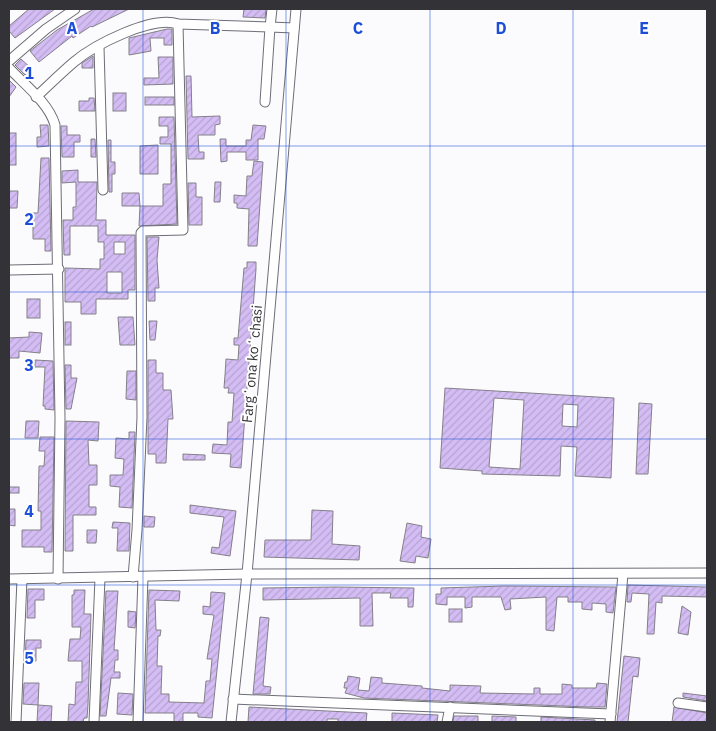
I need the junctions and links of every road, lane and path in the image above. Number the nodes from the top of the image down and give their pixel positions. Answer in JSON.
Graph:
{"nodes":[{"id":1,"x":75,"y":9,"type":"edge"},
{"id":2,"x":272,"y":9,"type":"edge"},
{"id":3,"x":296,"y":9,"type":"edge"},
{"id":4,"x":178,"y":24,"type":"junction"},
{"id":5,"x":270,"y":27,"type":"junction"},
{"id":6,"x":294,"y":28,"type":"junction"},
{"id":7,"x":99,"y":47,"type":"junction"},
{"id":8,"x":9,"y":61,"type":"edge"},
{"id":9,"x":9,"y":68,"type":"edge"},
{"id":10,"x":36,"y":97,"type":"junction"},
{"id":11,"x":265,"y":102,"type":"dead end"},
{"id":12,"x":103,"y":190,"type":"dead end"},
{"id":13,"x":59,"y":269,"type":"junction"},
{"id":14,"x":9,"y":270,"type":"edge"},
{"id":15,"x":707,"y":573,"type":"edge"},
{"id":16,"x":247,"y":574,"type":"junction"},
{"id":17,"x":622,"y":574,"type":"junction"},
{"id":18,"x":133,"y":577,"type":"junction"},
{"id":19,"x":143,"y":577,"type":"junction"},
{"id":20,"x":100,"y":578,"type":"junction"},
{"id":21,"x":9,"y":579,"type":"edge"},
{"id":22,"x":22,"y":579,"type":"junction"},
{"id":23,"x":58,"y":579,"type":"junction"},
{"id":24,"x":233,"y":698,"type":"junction"},
{"id":25,"x":678,"y":703,"type":"dead end"},
{"id":26,"x":450,"y":707,"type":"junction"},
{"id":27,"x":707,"y":707,"type":"edge"},
{"id":28,"x":611,"y":718,"type":"edge"},
{"id":29,"x":16,"y":722,"type":"edge"},
{"id":30,"x":94,"y":722,"type":"edge"},
{"id":31,"x":138,"y":722,"type":"edge"},
{"id":32,"x":231,"y":722,"type":"edge"},
{"id":33,"x":447,"y":722,"type":"edge"}],
"edges":[{"from":1,"to":8,"type":"street"},
{"from":2,"to":5,"type":"street"},
{"from":3,"to":6,"type":"street","name":"Fargʻona koʻchasi"},
{"from":4,"to":5,"type":"street"},
{"from":4,"to":7,"type":"street"},
{"from":4,"to":18,"type":"street"},
{"from":5,"to":6,"type":"street"},
{"from":5,"to":11,"type":"street"},
{"from":6,"to":16,"type":"street","name":"Fargʻona koʻchasi"},
{"from":7,"to":10,"type":"street"},
{"from":7,"to":12,"type":"street"},
{"from":9,"to":10,"type":"street"},
{"from":10,"to":13,"type":"street"},
{"from":13,"to":14,"type":"street"},
{"from":13,"to":23,"type":"street"},
{"from":15,"to":17,"type":"street"},
{"from":16,"to":17,"type":"street"},
{"from":16,"to":19,"type":"street"},
{"from":16,"to":24,"type":"street","name":"Fargʻona koʻchasi"},
{"from":17,"to":28,"type":"street"},
{"from":18,"to":19,"type":"street"},
{"from":18,"to":20,"type":"street"},
{"from":19,"to":31,"type":"street"},
{"from":20,"to":23,"type":"street"},
{"from":20,"to":30,"type":"street"},
{"from":21,"to":22,"type":"street"},
{"from":22,"to":23,"type":"street"},
{"from":22,"to":29,"type":"street"},
{"from":24,"to":26,"type":"street"},
{"from":24,"to":32,"type":"street","name":"Fargʻona koʻchasi"},
{"from":25,"to":27,"type":"street"},
{"from":26,"to":28,"type":"street"},
{"from":26,"to":33,"type":"street"}]}
